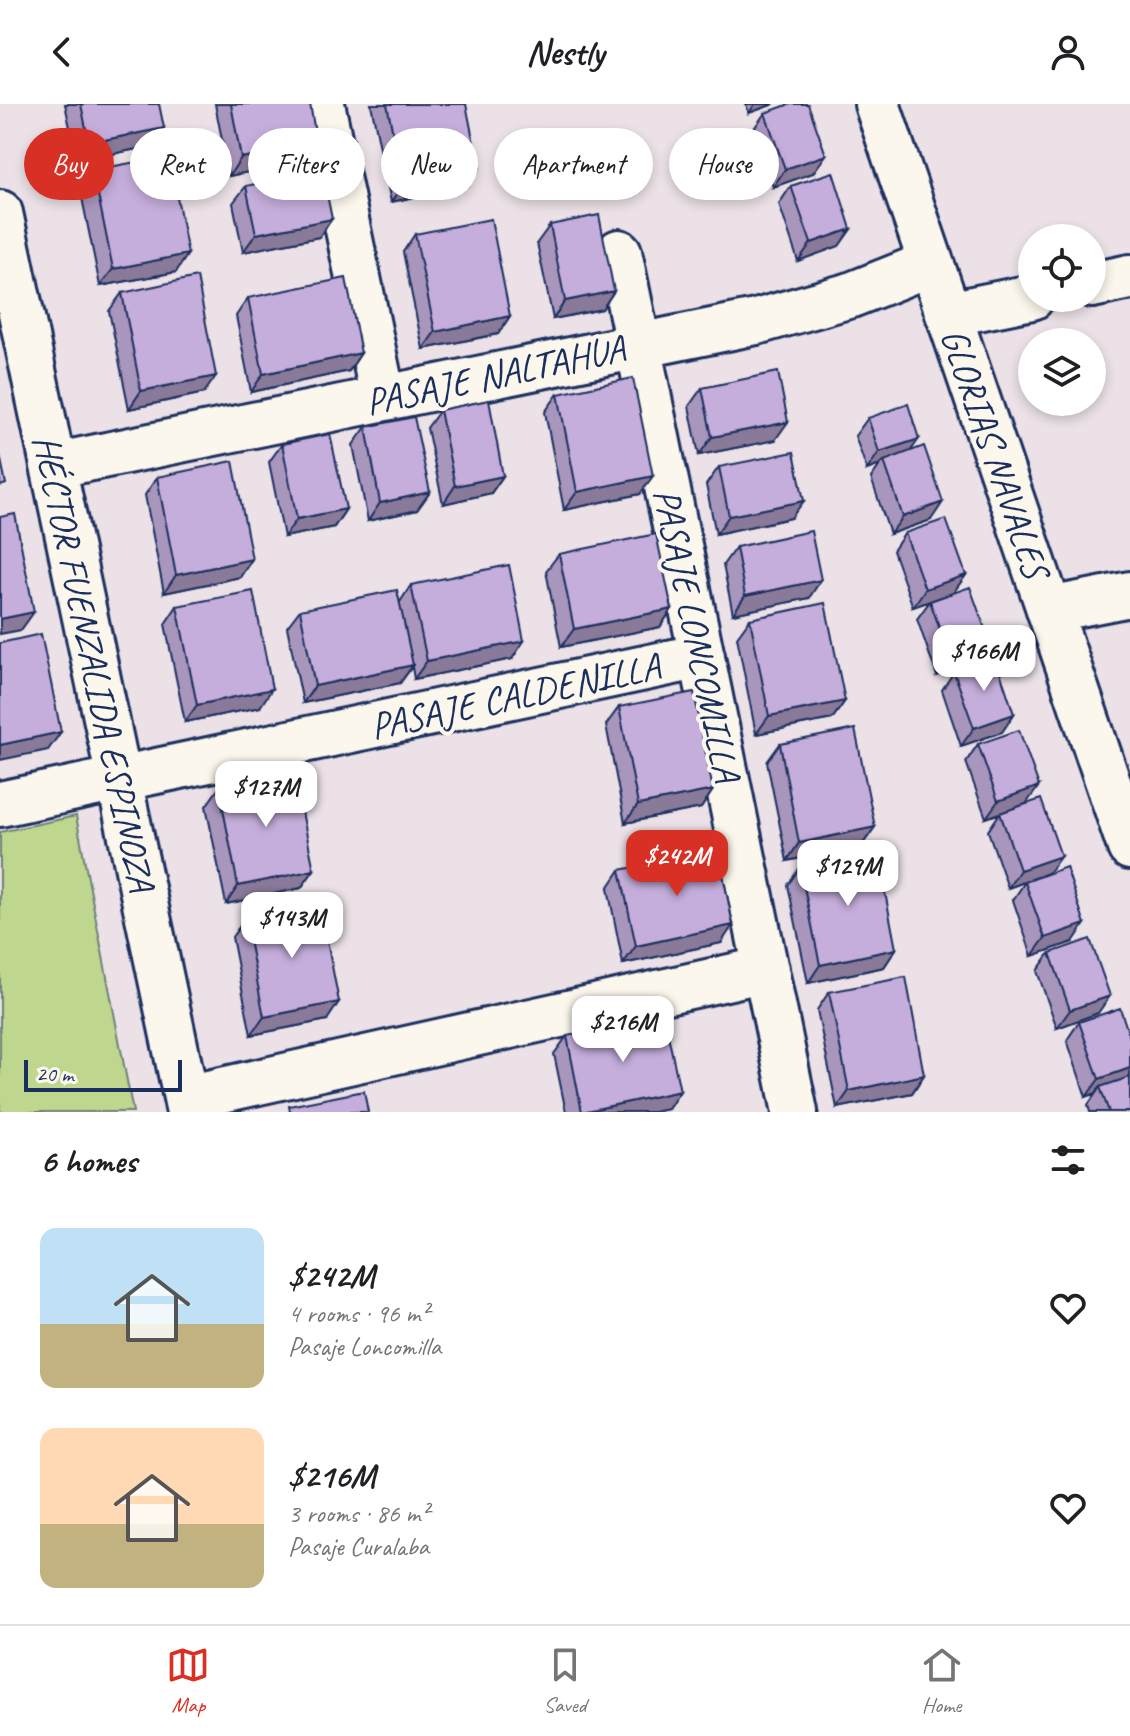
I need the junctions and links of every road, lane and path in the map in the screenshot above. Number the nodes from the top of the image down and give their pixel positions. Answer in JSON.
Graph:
{"nodes":[{"id":1,"x":322,"y":104,"type":"edge"},
{"id":2,"x":877,"y":104,"type":"edge"},
{"id":3,"x":0,"y":213,"type":"edge"},
{"id":4,"x":619,"y":252,"type":"dead end"},
{"id":5,"x":931,"y":263,"type":"junction"},
{"id":6,"x":1130,"y":277,"type":"edge"},
{"id":7,"x":1106,"y":282,"type":"edge"},
{"id":8,"x":1018,"y":300,"type":"edge"},
{"id":9,"x":948,"y":314,"type":"junction"},
{"id":10,"x":638,"y":346,"type":"junction"},
{"id":11,"x":383,"y":398,"type":"junction"},
{"id":12,"x":53,"y":466,"type":"junction"},
{"id":13,"x":1130,"y":594,"type":"edge"},
{"id":14,"x":1049,"y":610,"type":"junction"},
{"id":15,"x":702,"y":656,"type":"junction"},
{"id":16,"x":119,"y":779,"type":"junction"},
{"id":17,"x":0,"y":804,"type":"edge"},
{"id":18,"x":1130,"y":847,"type":"edge"},
{"id":19,"x":766,"y":969,"type":"junction"},
{"id":20,"x":187,"y":1105,"type":"edge"},
{"id":21,"x":795,"y":1112,"type":"edge"}],
"edges":[{"from":1,"to":11,"type":"street"},
{"from":2,"to":5,"type":"street","name":"GLORIAS NAVALES"},
{"from":3,"to":12,"type":"street","name":"HÉCTOR FUENZALIDA ESPINOZA"},
{"from":4,"to":10,"type":"street","name":"PASAJE LONCOMILLA"},
{"from":5,"to":9,"type":"street","name":"GLORIAS NAVALES"},
{"from":5,"to":10,"type":"street","name":"PASAJE NALTAHUA"},
{"from":6,"to":7,"type":"street"},
{"from":8,"to":9,"type":"street"},
{"from":9,"to":14,"type":"street","name":"GLORIAS NAVALES"},
{"from":10,"to":11,"type":"street","name":"PASAJE NALTAHUA"},
{"from":10,"to":15,"type":"street","name":"PASAJE LONCOMILLA"},
{"from":11,"to":12,"type":"street","name":"PASAJE NALTAHUA"},
{"from":12,"to":16,"type":"street","name":"HÉCTOR FUENZALIDA ESPINOZA"},
{"from":13,"to":14,"type":"street"},
{"from":14,"to":18,"type":"street","name":"GLORIAS NAVALES"},
{"from":15,"to":16,"type":"street","name":"PASAJE CALDENILLA"},
{"from":15,"to":19,"type":"street","name":"PASAJE LONCOMILLA"},
{"from":16,"to":17,"type":"street","name":"PASAJE CALDENILLA"},
{"from":16,"to":20,"type":"street","name":"HÉCTOR FUENZALIDA ESPINOZA"},
{"from":19,"to":20,"type":"street"},
{"from":19,"to":21,"type":"street","name":"PASAJE LONCOMILLA"}]}
